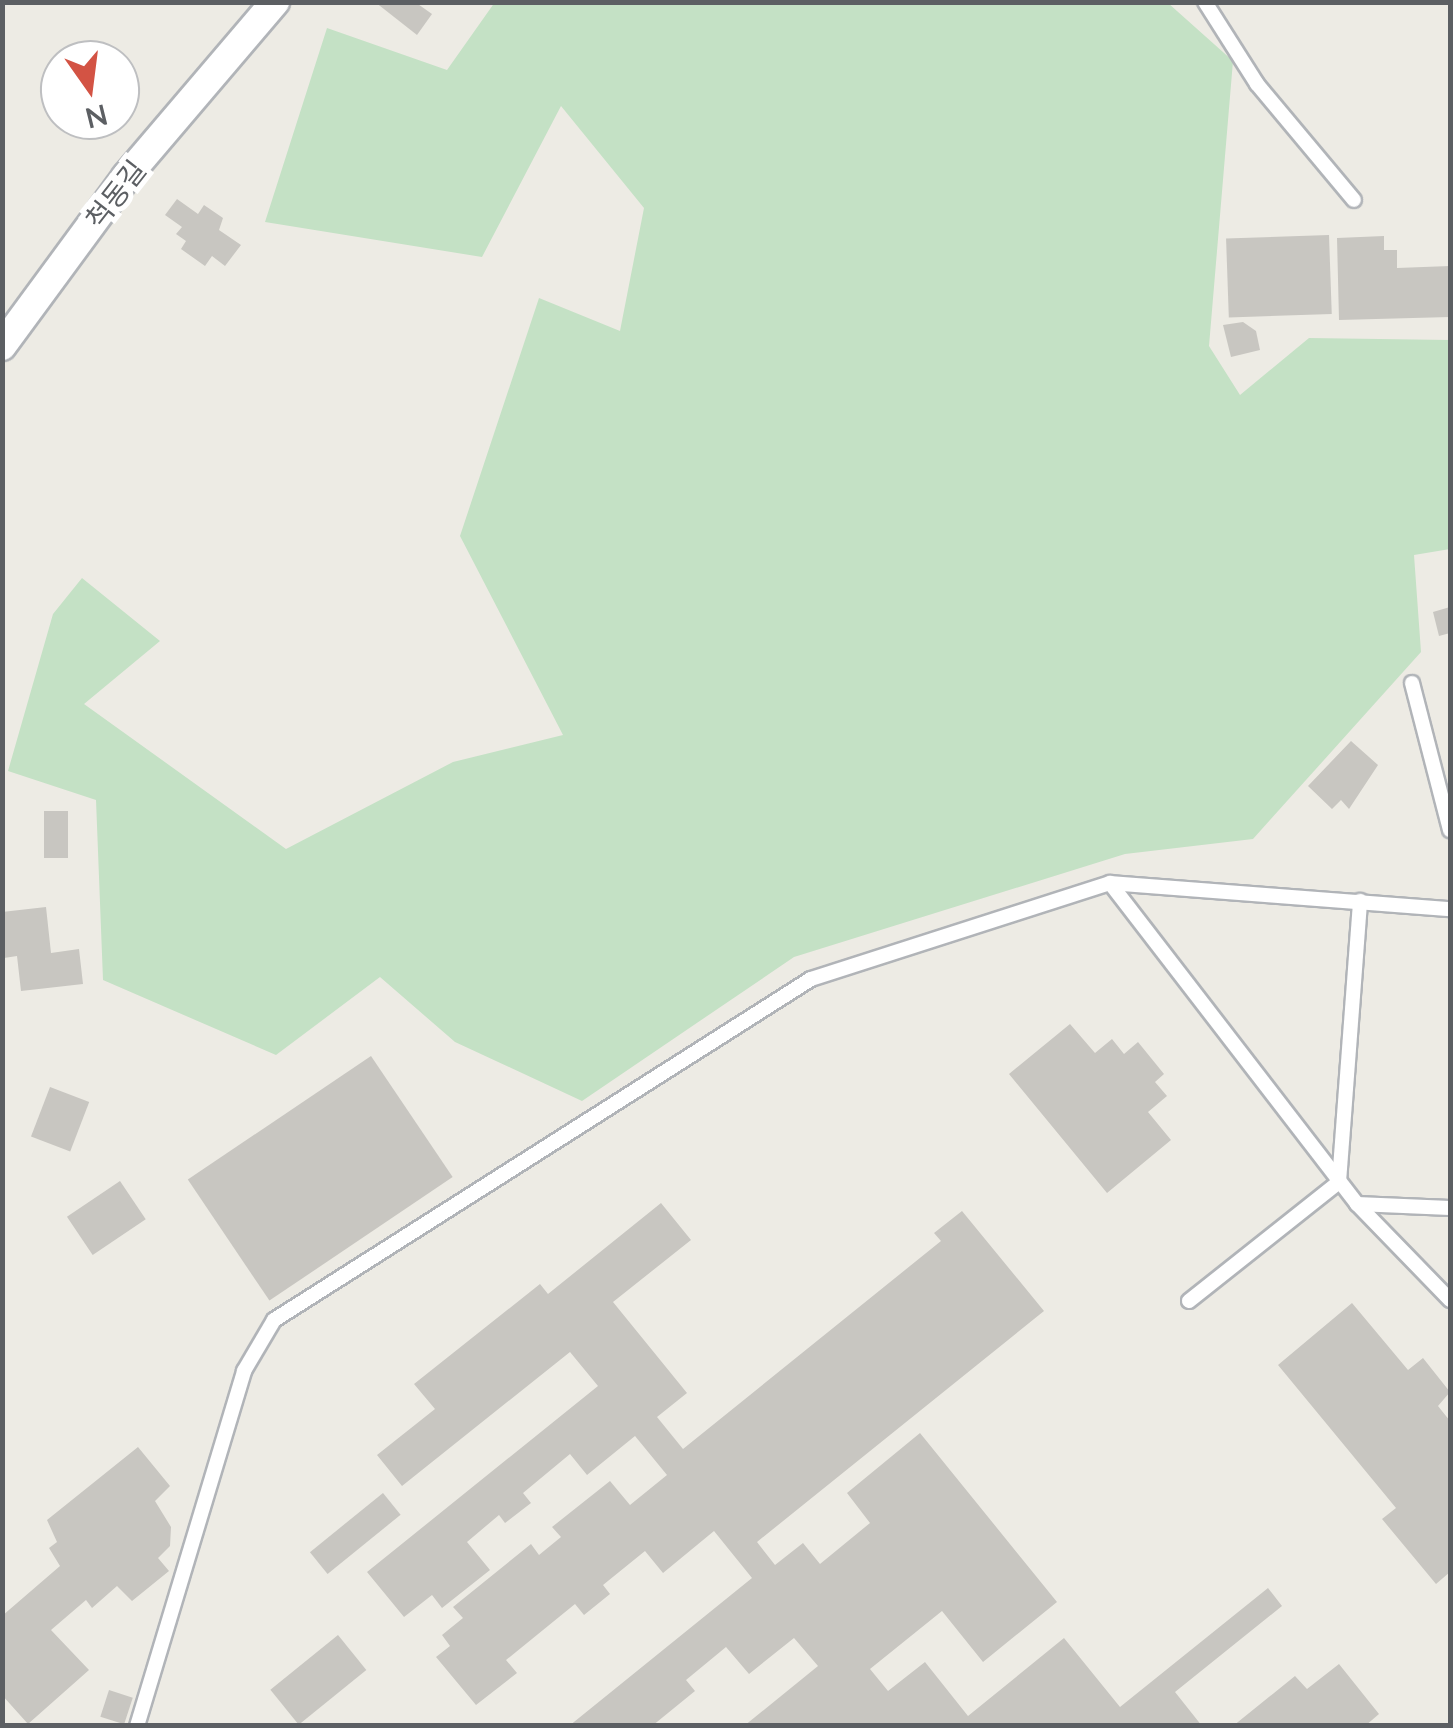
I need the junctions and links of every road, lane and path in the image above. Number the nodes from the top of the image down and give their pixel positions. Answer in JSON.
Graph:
{"nodes":[{"id":1,"x":275,"y":2,"type":"edge"},
{"id":2,"x":1206,"y":2,"type":"edge"},
{"id":3,"x":1354,"y":200,"type":"dead end"},
{"id":4,"x":2,"y":346,"type":"edge"},
{"id":5,"x":1412,"y":683,"type":"dead end"},
{"id":6,"x":1450,"y":830,"type":"edge"},
{"id":7,"x":1110,"y":883,"type":"junction"},
{"id":8,"x":1360,"y":902,"type":"junction"},
{"id":9,"x":1450,"y":909,"type":"edge"},
{"id":10,"x":1340,"y":1182,"type":"junction"},
{"id":11,"x":1357,"y":1204,"type":"junction"},
{"id":12,"x":1450,"y":1208,"type":"edge"},
{"id":13,"x":1450,"y":1300,"type":"edge"},
{"id":14,"x":1189,"y":1301,"type":"dead end"},
{"id":15,"x":137,"y":1726,"type":"edge"}],
"edges":[{"from":1,"to":4,"type":"street","name":"척동길"},
{"from":2,"to":3,"type":"lane"},
{"from":5,"to":6,"type":"lane"},
{"from":7,"to":8,"type":"lane"},
{"from":7,"to":10,"type":"lane"},
{"from":7,"to":15,"type":"lane"},
{"from":8,"to":9,"type":"lane"},
{"from":8,"to":10,"type":"lane"},
{"from":10,"to":11,"type":"lane"},
{"from":10,"to":14,"type":"lane"},
{"from":11,"to":12,"type":"lane"},
{"from":11,"to":13,"type":"lane"}]}
